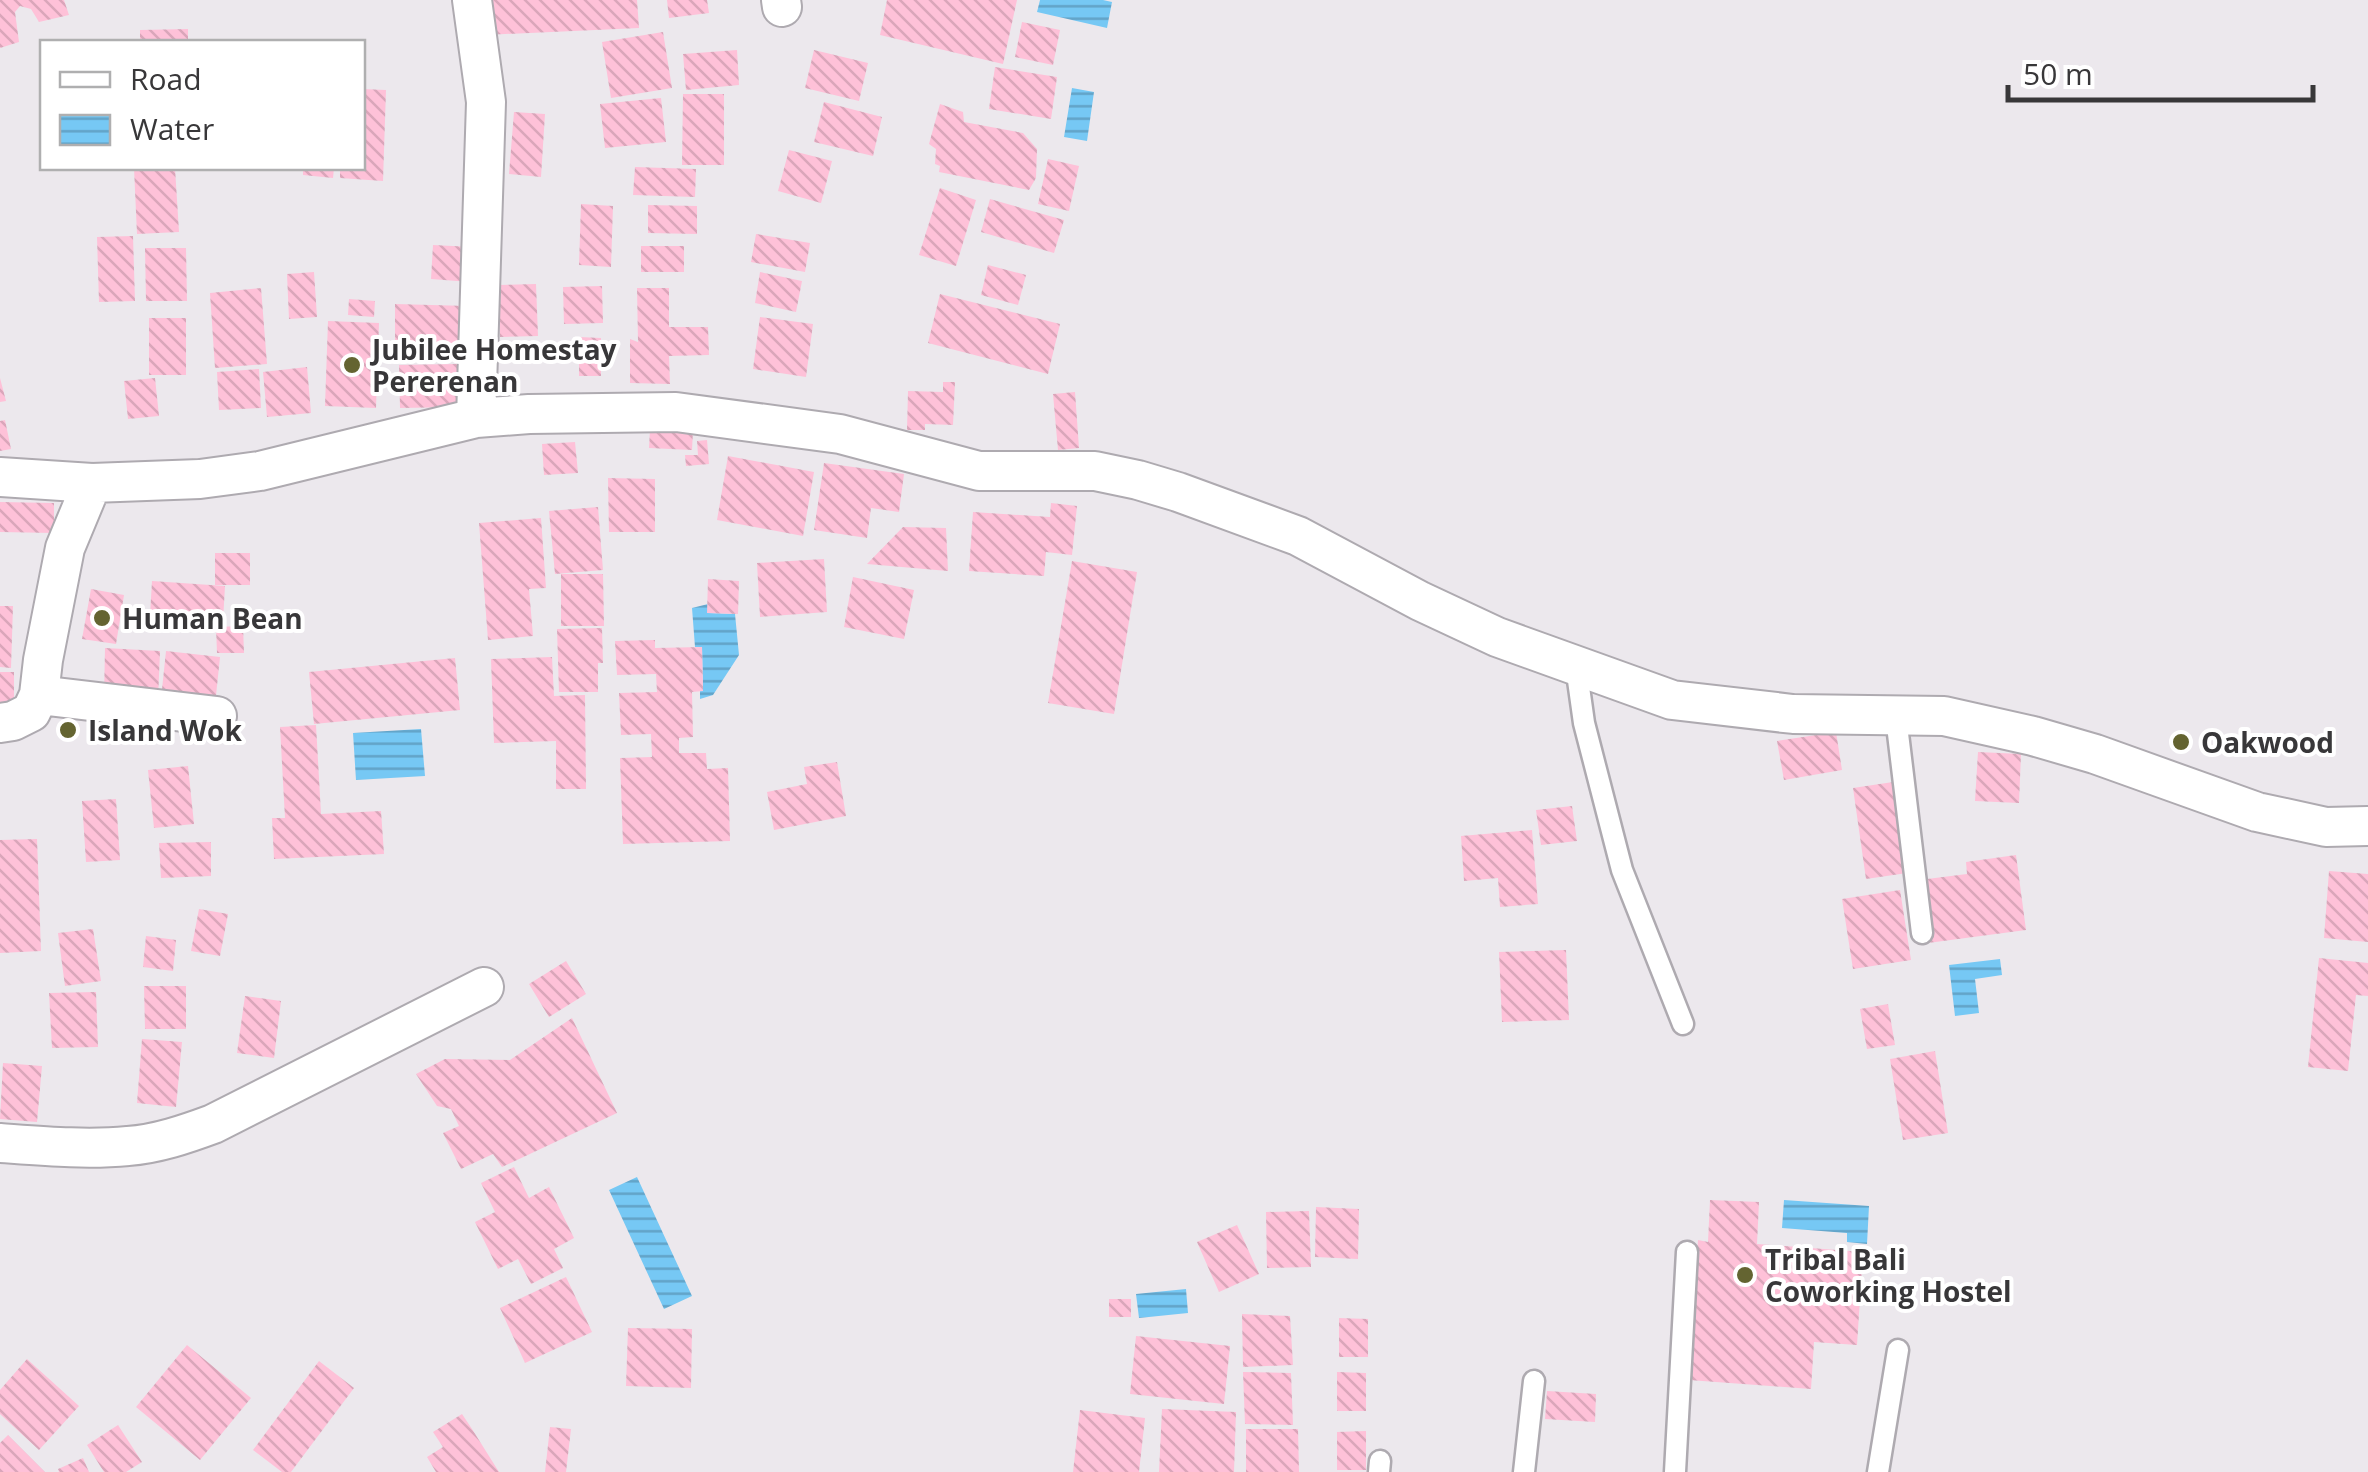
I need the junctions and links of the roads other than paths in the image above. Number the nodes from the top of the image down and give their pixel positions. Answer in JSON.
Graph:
{"nodes":[{"id":1,"x":472,"y":0,"type":"edge"},
{"id":2,"x":476,"y":418,"type":"junction"},
{"id":3,"x":0,"y":477,"type":"edge"},
{"id":4,"x":92,"y":483,"type":"junction"},
{"id":5,"x":1576,"y":666,"type":"junction"},
{"id":6,"x":39,"y":695,"type":"junction"},
{"id":7,"x":217,"y":716,"type":"dead end"},
{"id":8,"x":1896,"y":716,"type":"junction"},
{"id":9,"x":0,"y":723,"type":"edge"},
{"id":10,"x":2368,"y":826,"type":"edge"},
{"id":11,"x":1922,"y":934,"type":"dead end"},
{"id":12,"x":484,"y":988,"type":"dead end"},
{"id":13,"x":1683,"y":1024,"type":"dead end"},
{"id":14,"x":0,"y":1143,"type":"edge"},
{"id":15,"x":1687,"y":1252,"type":"dead end"},
{"id":16,"x":1898,"y":1350,"type":"dead end"},
{"id":17,"x":1534,"y":1382,"type":"dead end"},
{"id":18,"x":1524,"y":1472,"type":"edge"},
{"id":19,"x":1675,"y":1472,"type":"edge"},
{"id":20,"x":1878,"y":1472,"type":"edge"}],
"edges":[{"from":1,"to":2,"type":"street"},
{"from":2,"to":4,"type":"street"},
{"from":2,"to":5,"type":"street"},
{"from":3,"to":4,"type":"street"},
{"from":4,"to":6,"type":"street"},
{"from":5,"to":8,"type":"street"},
{"from":5,"to":13,"type":"lane"},
{"from":6,"to":7,"type":"street"},
{"from":6,"to":9,"type":"street"},
{"from":8,"to":10,"type":"street"},
{"from":8,"to":11,"type":"lane"},
{"from":12,"to":14,"type":"street"},
{"from":15,"to":19,"type":"lane"},
{"from":16,"to":20,"type":"lane"},
{"from":17,"to":18,"type":"lane"}]}
